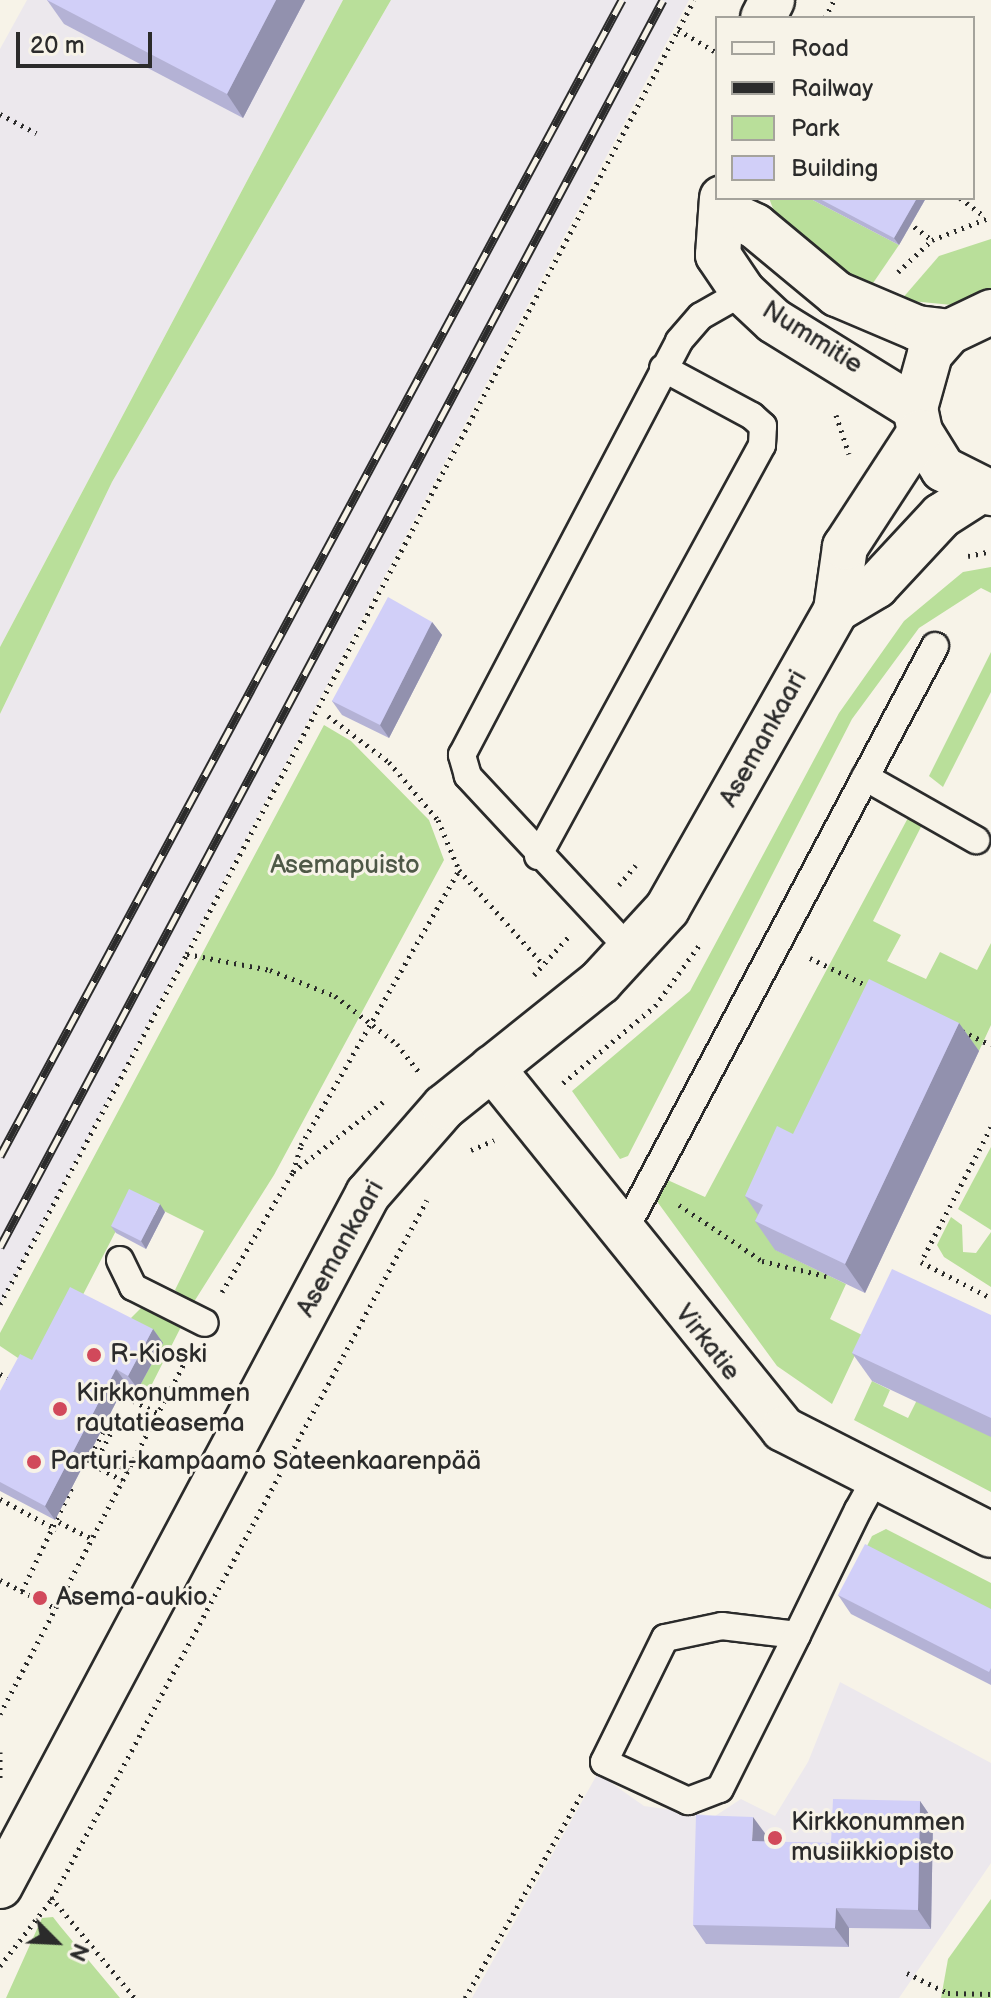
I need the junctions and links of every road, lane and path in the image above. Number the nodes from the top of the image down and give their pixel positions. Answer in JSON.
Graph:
{"nodes":[{"id":1,"x":694,"y":0,"type":"edge"},
{"id":2,"x":678,"y":30,"type":"junction"},
{"id":3,"x":714,"y":51,"type":"dead end"},
{"id":4,"x":0,"y":114,"type":"edge"},
{"id":5,"x":36,"y":133,"type":"dead end"},
{"id":6,"x":963,"y":200,"type":"edge"},
{"id":7,"x":724,"y":205,"type":"edge"},
{"id":8,"x":987,"y":216,"type":"edge"},
{"id":9,"x":900,"y":218,"type":"edge"},
{"id":10,"x":932,"y":240,"type":"junction"},
{"id":11,"x":891,"y":283,"type":"dead end"},
{"id":12,"x":743,"y":292,"type":"junction"},
{"id":13,"x":991,"y":312,"type":"edge"},
{"id":14,"x":949,"y":332,"type":"junction"},
{"id":15,"x":663,"y":368,"type":"junction"},
{"id":16,"x":826,"y":403,"type":"dead end"},
{"id":17,"x":918,"y":420,"type":"junction"},
{"id":18,"x":846,"y":473,"type":"dead end"},
{"id":19,"x":986,"y":492,"type":"edge"},
{"id":20,"x":836,"y":610,"type":"junction"},
{"id":21,"x":935,"y":646,"type":"dead end"},
{"id":22,"x":328,"y":716,"type":"dead end"},
{"id":23,"x":865,"y":777,"type":"junction"},
{"id":24,"x":976,"y":840,"type":"dead end"},
{"id":25,"x":538,"y":856,"type":"junction"},
{"id":26,"x":643,"y":857,"type":"dead end"},
{"id":27,"x":459,"y":870,"type":"junction"},
{"id":28,"x":619,"y":885,"type":"dead end"},
{"id":29,"x":777,"y":942,"type":"junction"},
{"id":30,"x":632,"y":952,"type":"junction"},
{"id":31,"x":187,"y":954,"type":"junction"},
{"id":32,"x":540,"y":961,"type":"dead end"},
{"id":33,"x":877,"y":990,"type":"edge"},
{"id":34,"x":370,"y":1020,"type":"junction"},
{"id":35,"x":948,"y":1025,"type":"edge"},
{"id":36,"x":991,"y":1045,"type":"edge"},
{"id":37,"x":492,"y":1068,"type":"junction"},
{"id":38,"x":408,"y":1083,"type":"dead end"},
{"id":39,"x":395,"y":1093,"type":"dead end"},
{"id":40,"x":991,"y":1127,"type":"edge"},
{"id":41,"x":501,"y":1137,"type":"dead end"},
{"id":42,"x":466,"y":1155,"type":"dead end"},
{"id":43,"x":293,"y":1172,"type":"junction"},
{"id":44,"x":646,"y":1181,"type":"junction"},
{"id":45,"x":432,"y":1193,"type":"dead end"},
{"id":46,"x":622,"y":1235,"type":"junction"},
{"id":47,"x":120,"y":1260,"type":"dead end"},
{"id":48,"x":826,"y":1276,"type":"edge"},
{"id":49,"x":991,"y":1298,"type":"edge"},
{"id":50,"x":0,"y":1304,"type":"edge"},
{"id":51,"x":205,"y":1323,"type":"junction"},
{"id":52,"x":0,"y":1374,"type":"edge"},
{"id":53,"x":0,"y":1386,"type":"edge"},
{"id":54,"x":132,"y":1386,"type":"edge"},
{"id":55,"x":157,"y":1413,"type":"junction"},
{"id":56,"x":128,"y":1470,"type":"junction"},
{"id":57,"x":876,"y":1477,"type":"junction"},
{"id":58,"x":122,"y":1480,"type":"junction"},
{"id":59,"x":73,"y":1485,"type":"dead end"},
{"id":60,"x":0,"y":1499,"type":"edge"},
{"id":61,"x":59,"y":1522,"type":"junction"},
{"id":62,"x":56,"y":1529,"type":"junction"},
{"id":63,"x":991,"y":1535,"type":"edge"},
{"id":64,"x":92,"y":1539,"type":"junction"},
{"id":65,"x":0,"y":1580,"type":"edge"},
{"id":66,"x":22,"y":1591,"type":"junction"},
{"id":67,"x":55,"y":1608,"type":"junction"},
{"id":68,"x":797,"y":1635,"type":"junction"},
{"id":69,"x":0,"y":1714,"type":"edge"},
{"id":70,"x":0,"y":1752,"type":"edge"},
{"id":71,"x":604,"y":1762,"type":"junction"},
{"id":72,"x":0,"y":1783,"type":"edge"},
{"id":73,"x":0,"y":1886,"type":"edge"},
{"id":74,"x":52,"y":1899,"type":"junction"},
{"id":75,"x":0,"y":1966,"type":"edge"},
{"id":76,"x":907,"y":1973,"type":"dead end"},
{"id":77,"x":991,"y":1994,"type":"edge"},
{"id":78,"x":135,"y":1998,"type":"edge"},
{"id":79,"x":465,"y":1998,"type":"edge"}],
"edges":[{"from":1,"to":2,"type":"path"},
{"from":2,"to":3,"type":"path"},
{"from":2,"to":31,"type":"path"},
{"from":4,"to":5,"type":"path"},
{"from":6,"to":8,"type":"path"},
{"from":7,"to":12,"type":"street","name":"Nummitie"},
{"from":7,"to":14,"type":"street","name":"Nummitie"},
{"from":8,"to":10,"type":"path"},
{"from":9,"to":10,"type":"path"},
{"from":10,"to":11,"type":"path"},
{"from":12,"to":15,"type":"lane"},
{"from":12,"to":17,"type":"street","name":"Nummitie"},
{"from":13,"to":14,"type":"street"},
{"from":14,"to":17,"type":"street","name":"Asemankaari"},
{"from":15,"to":25,"type":"lane"},
{"from":15,"to":25,"type":"lane"},
{"from":16,"to":18,"type":"path"},
{"from":17,"to":19,"type":"street"},
{"from":17,"to":20,"type":"street","name":"Asemankaari"},
{"from":19,"to":20,"type":"street"},
{"from":20,"to":30,"type":"street","name":"Asemankaari"},
{"from":21,"to":23,"type":"lane"},
{"from":22,"to":27,"type":"path"},
{"from":23,"to":24,"type":"lane"},
{"from":23,"to":29,"type":"lane"},
{"from":25,"to":30,"type":"lane"},
{"from":26,"to":28,"type":"path"},
{"from":27,"to":32,"type":"path"},
{"from":27,"to":34,"type":"path"},
{"from":29,"to":33,"type":"path"},
{"from":29,"to":44,"type":"lane"},
{"from":30,"to":37,"type":"street","name":"Asemankaari"},
{"from":31,"to":34,"type":"path"},
{"from":31,"to":50,"type":"path"},
{"from":34,"to":38,"type":"path"},
{"from":34,"to":43,"type":"path"},
{"from":35,"to":36,"type":"path"},
{"from":37,"to":46,"type":"street","name":"Virkatie"},
{"from":37,"to":73,"type":"street","name":"Asemankaari"},
{"from":39,"to":43,"type":"path"},
{"from":40,"to":49,"type":"path"},
{"from":41,"to":42,"type":"path"},
{"from":43,"to":51,"type":"path"},
{"from":44,"to":46,"type":"lane"},
{"from":44,"to":48,"type":"path"},
{"from":45,"to":74,"type":"path"},
{"from":46,"to":57,"type":"street","name":"Virkatie"},
{"from":47,"to":51,"type":"lane"},
{"from":51,"to":55,"type":"path"},
{"from":52,"to":53,"type":"path"},
{"from":54,"to":55,"type":"path"},
{"from":55,"to":56,"type":"path"},
{"from":56,"to":58,"type":"path"},
{"from":56,"to":58,"type":"path"},
{"from":57,"to":63,"type":"street","name":"Virkatie"},
{"from":57,"to":68,"type":"lane"},
{"from":58,"to":64,"type":"path"},
{"from":59,"to":61,"type":"path"},
{"from":60,"to":62,"type":"path"},
{"from":61,"to":62,"type":"path"},
{"from":61,"to":64,"type":"path"},
{"from":62,"to":66,"type":"path"},
{"from":64,"to":67,"type":"path"},
{"from":65,"to":66,"type":"path"},
{"from":66,"to":67,"type":"path"},
{"from":67,"to":69,"type":"path"},
{"from":68,"to":71,"type":"lane"},
{"from":68,"to":71,"type":"lane"},
{"from":70,"to":72,"type":"path"},
{"from":71,"to":79,"type":"path"},
{"from":74,"to":75,"type":"path"},
{"from":74,"to":78,"type":"path"},
{"from":76,"to":77,"type":"path"}]}
